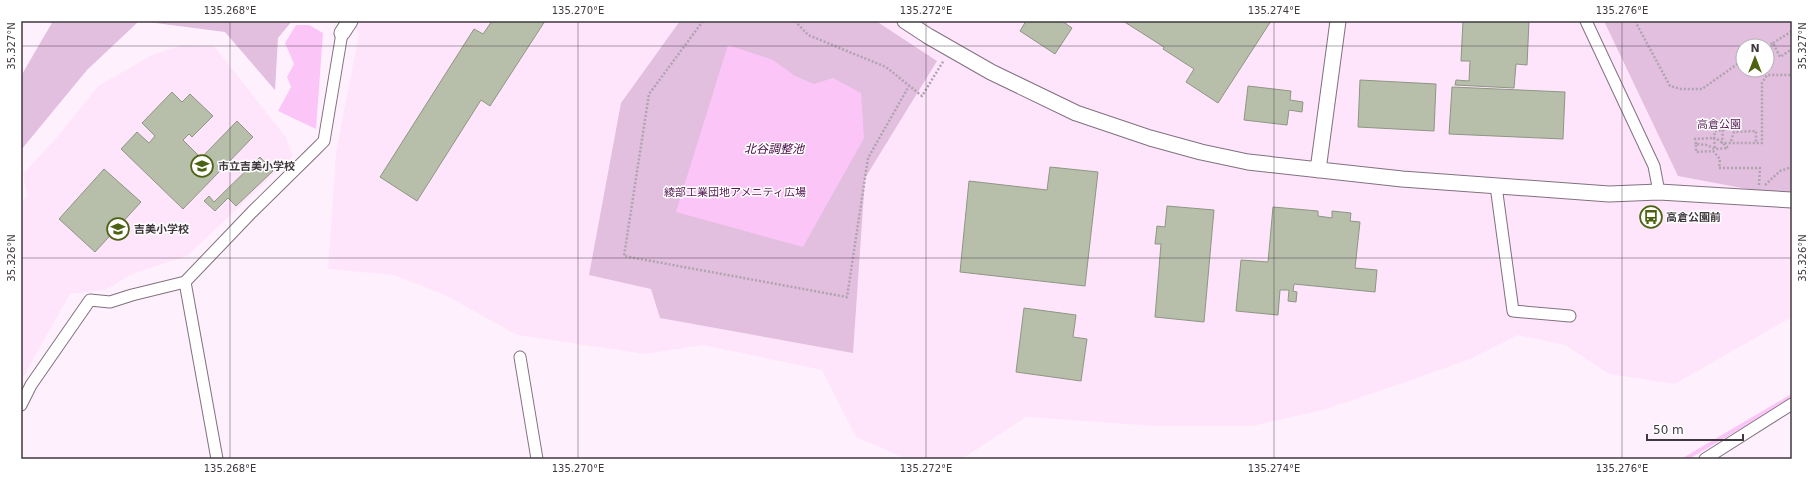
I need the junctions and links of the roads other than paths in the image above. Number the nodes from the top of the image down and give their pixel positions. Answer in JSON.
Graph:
{"nodes":[{"id":1,"x":905,"y":21,"type":"edge"},
{"id":2,"x":1338,"y":21,"type":"edge"},
{"id":3,"x":1586,"y":21,"type":"edge"},
{"id":4,"x":346,"y":27,"type":"edge"},
{"id":5,"x":1318,"y":170,"type":"junction"},
{"id":6,"x":1496,"y":186,"type":"junction"},
{"id":7,"x":1659,"y":192,"type":"junction"},
{"id":8,"x":1792,"y":200,"type":"edge"},
{"id":9,"x":185,"y":282,"type":"junction"},
{"id":10,"x":1570,"y":316,"type":"dead end"},
{"id":11,"x":520,"y":357,"type":"dead end"},
{"id":12,"x":1792,"y":404,"type":"edge"},
{"id":13,"x":21,"y":405,"type":"edge"},
{"id":14,"x":217,"y":459,"type":"edge"},
{"id":15,"x":537,"y":459,"type":"edge"},
{"id":16,"x":1705,"y":459,"type":"edge"}],
"edges":[{"from":1,"to":5,"type":"street"},
{"from":2,"to":5,"type":"street"},
{"from":3,"to":7,"type":"street"},
{"from":4,"to":9,"type":"street"},
{"from":5,"to":6,"type":"street"},
{"from":6,"to":7,"type":"street"},
{"from":6,"to":10,"type":"street"},
{"from":7,"to":8,"type":"street"},
{"from":9,"to":13,"type":"street"},
{"from":9,"to":14,"type":"street"},
{"from":11,"to":15,"type":"street"},
{"from":12,"to":16,"type":"street"}]}
